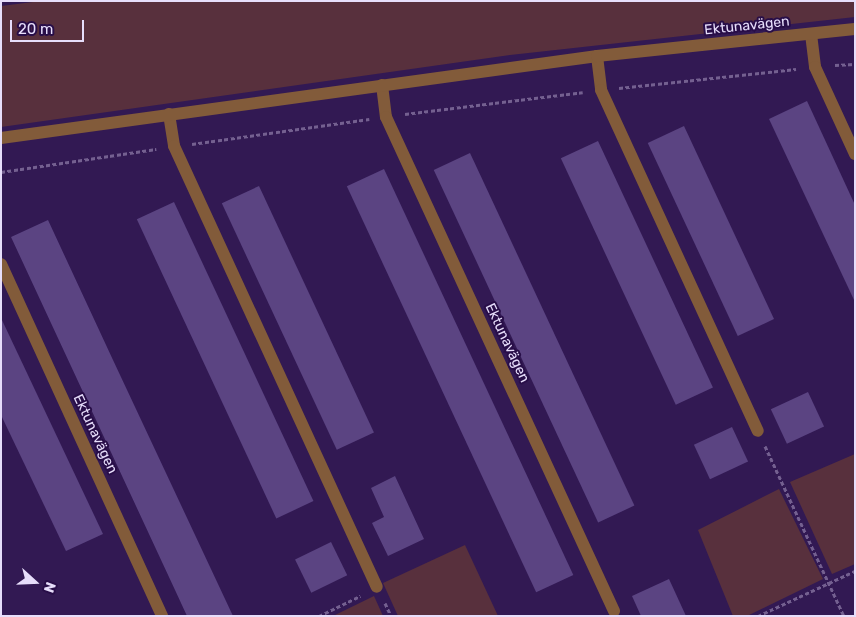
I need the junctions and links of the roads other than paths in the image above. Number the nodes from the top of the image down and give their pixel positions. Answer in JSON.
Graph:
{"nodes":[{"id":1,"x":855,"y":29,"type":"edge"},
{"id":2,"x":811,"y":34,"type":"junction"},
{"id":3,"x":597,"y":56,"type":"junction"},
{"id":4,"x":382,"y":85,"type":"junction"},
{"id":5,"x":169,"y":114,"type":"junction"},
{"id":6,"x":1,"y":138,"type":"edge"},
{"id":7,"x":855,"y":154,"type":"edge"},
{"id":8,"x":1,"y":264,"type":"edge"},
{"id":9,"x":758,"y":432,"type":"road end"},
{"id":10,"x":377,"y":587,"type":"road end"},
{"id":11,"x":614,"y":611,"type":"dead end"},
{"id":12,"x":162,"y":616,"type":"edge"}],
"edges":[{"from":1,"to":2,"type":"street","name":"Ektunavägen"},
{"from":2,"to":3,"type":"street","name":"Ektunavägen"},
{"from":2,"to":7,"type":"street"},
{"from":3,"to":4,"type":"street","name":"Ektunavägen"},
{"from":3,"to":9,"type":"street"},
{"from":4,"to":5,"type":"street","name":"Ektunavägen"},
{"from":4,"to":11,"type":"street","name":"Ektunavägen"},
{"from":5,"to":6,"type":"street","name":"Ektunavägen"},
{"from":5,"to":10,"type":"street"},
{"from":8,"to":12,"type":"street","name":"Ektunavägen"}]}
